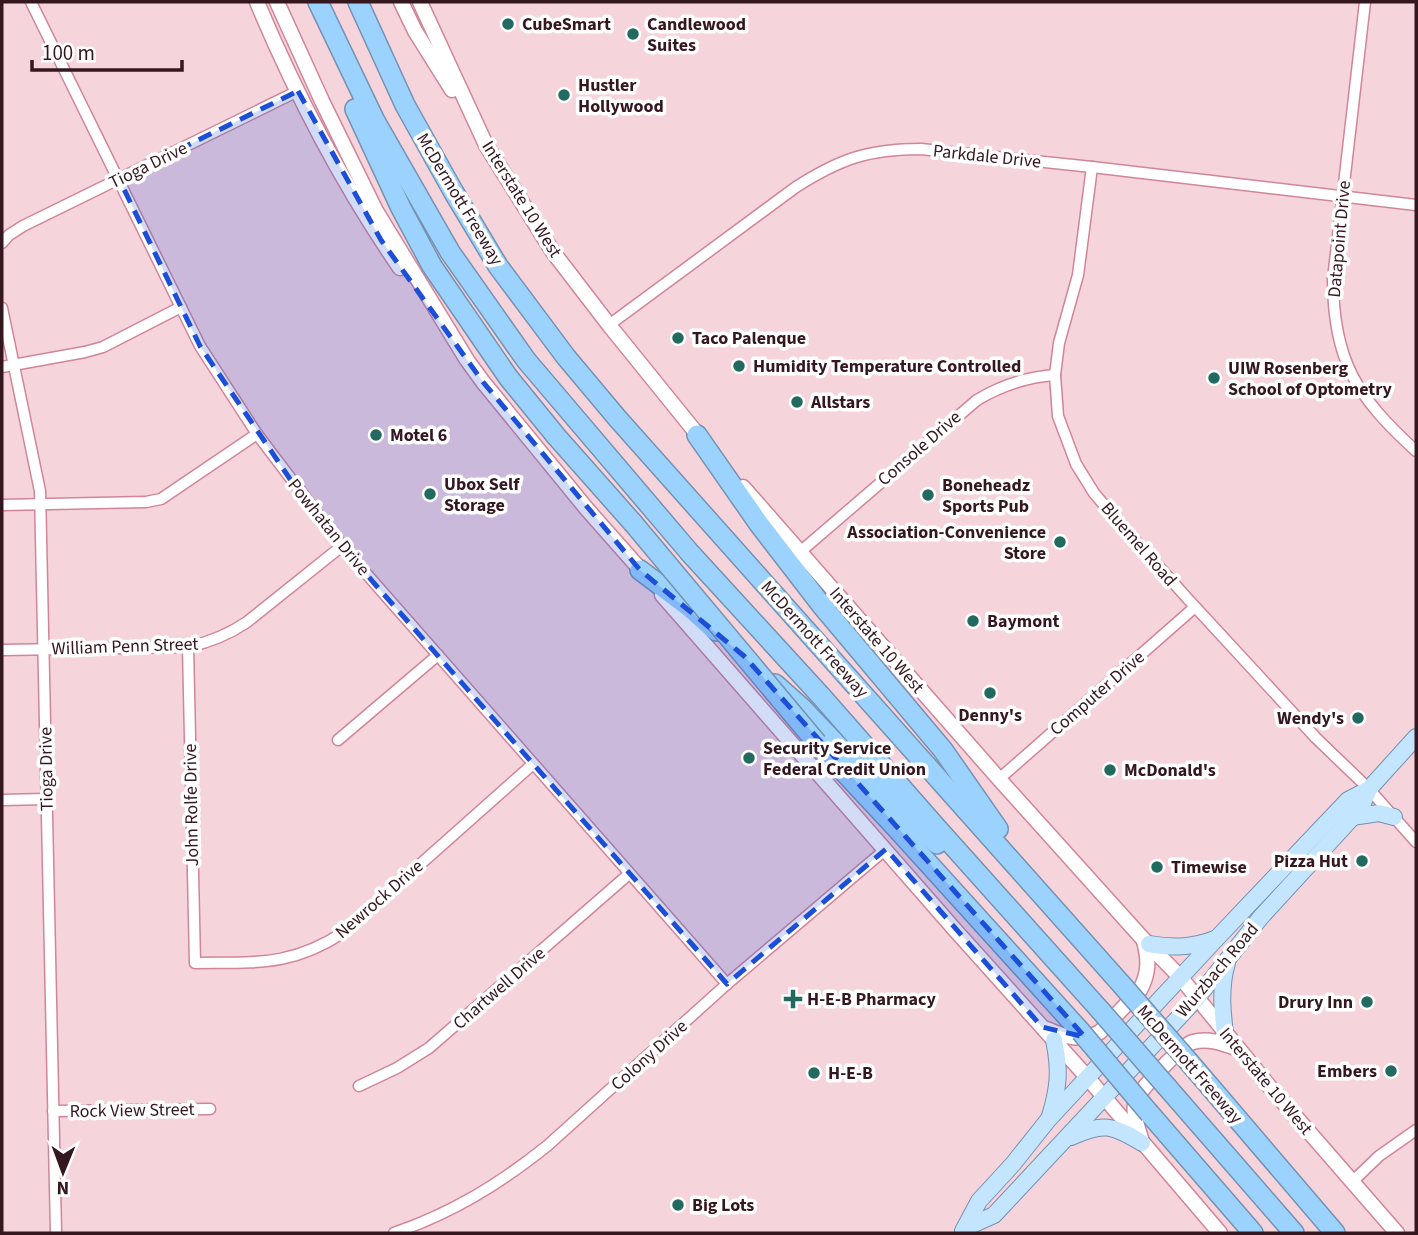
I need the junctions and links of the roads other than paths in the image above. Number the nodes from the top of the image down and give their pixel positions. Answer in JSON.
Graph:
{"nodes":[{"id":1,"x":32,"y":2,"type":"edge"},
{"id":2,"x":257,"y":2,"type":"edge"},
{"id":3,"x":276,"y":2,"type":"edge"},
{"id":4,"x":358,"y":2,"type":"edge"},
{"id":5,"x":401,"y":2,"type":"edge"},
{"id":6,"x":420,"y":2,"type":"edge"},
{"id":7,"x":1365,"y":2,"type":"edge"},
{"id":8,"x":321,"y":8,"type":"edge"},
{"id":9,"x":298,"y":91,"type":"junction"},
{"id":10,"x":486,"y":145,"type":"junction"},
{"id":11,"x":1092,"y":167,"type":"junction"},
{"id":12,"x":119,"y":179,"type":"junction"},
{"id":13,"x":1343,"y":197,"type":"junction"},
{"id":14,"x":1416,"y":205,"type":"edge"},
{"id":15,"x":2,"y":243,"type":"edge"},
{"id":16,"x":181,"y":307,"type":"junction"},
{"id":17,"x":2,"y":308,"type":"edge"},
{"id":18,"x":608,"y":325,"type":"junction"},
{"id":19,"x":467,"y":360,"type":"junction"},
{"id":20,"x":14,"y":365,"type":"junction"},
{"id":21,"x":2,"y":367,"type":"edge"},
{"id":22,"x":1055,"y":375,"type":"junction"},
{"id":23,"x":257,"y":434,"type":"junction"},
{"id":24,"x":697,"y":435,"type":"junction"},
{"id":25,"x":1416,"y":451,"type":"edge"},
{"id":26,"x":40,"y":504,"type":"junction"},
{"id":27,"x":2,"y":505,"type":"edge"},
{"id":28,"x":342,"y":545,"type":"junction"},
{"id":29,"x":800,"y":552,"type":"junction"},
{"id":30,"x":640,"y":570,"type":"junction"},
{"id":31,"x":1195,"y":607,"type":"junction"},
{"id":32,"x":188,"y":647,"type":"junction"},
{"id":33,"x":42,"y":649,"type":"junction"},
{"id":34,"x":2,"y":650,"type":"edge"},
{"id":35,"x":438,"y":655,"type":"junction"},
{"id":36,"x":1416,"y":737,"type":"edge"},
{"id":37,"x":338,"y":740,"type":"dead end"},
{"id":38,"x":533,"y":764,"type":"junction"},
{"id":39,"x":999,"y":779,"type":"junction"},
{"id":40,"x":1369,"y":789,"type":"junction"},
{"id":41,"x":46,"y":799,"type":"junction"},
{"id":42,"x":2,"y":800,"type":"edge"},
{"id":43,"x":1352,"y":817,"type":"junction"},
{"id":44,"x":1394,"y":817,"type":"junction"},
{"id":45,"x":1416,"y":842,"type":"edge"},
{"id":46,"x":886,"y":849,"type":"junction"},
{"id":47,"x":629,"y":874,"type":"junction"},
{"id":48,"x":1035,"y":886,"type":"junction"},
{"id":49,"x":1010,"y":909,"type":"junction"},
{"id":50,"x":1217,"y":938,"type":"junction"},
{"id":51,"x":1146,"y":942,"type":"junction"},
{"id":52,"x":1227,"y":960,"type":"junction"},
{"id":53,"x":195,"y":963,"type":"joint"},
{"id":54,"x":1181,"y":978,"type":"junction"},
{"id":55,"x":727,"y":984,"type":"junction"},
{"id":56,"x":1197,"y":998,"type":"junction"},
{"id":57,"x":1042,"y":1027,"type":"junction"},
{"id":58,"x":1225,"y":1033,"type":"junction"},
{"id":59,"x":1054,"y":1040,"type":"junction"},
{"id":60,"x":1238,"y":1048,"type":"junction"},
{"id":61,"x":1087,"y":1077,"type":"junction"},
{"id":62,"x":359,"y":1086,"type":"dead end"},
{"id":63,"x":1104,"y":1097,"type":"junction"},
{"id":64,"x":210,"y":1108,"type":"dead end"},
{"id":65,"x":53,"y":1111,"type":"junction"},
{"id":66,"x":1048,"y":1120,"type":"junction"},
{"id":67,"x":1416,"y":1130,"type":"edge"},
{"id":68,"x":1063,"y":1141,"type":"junction"},
{"id":69,"x":1142,"y":1143,"type":"junction"},
{"id":70,"x":1286,"y":1176,"type":"junction"},
{"id":71,"x":1352,"y":1182,"type":"junction"},
{"id":72,"x":963,"y":1231,"type":"edge"},
{"id":73,"x":56,"y":1233,"type":"edge"},
{"id":74,"x":394,"y":1233,"type":"edge"},
{"id":75,"x":1220,"y":1233,"type":"edge"},
{"id":76,"x":1253,"y":1233,"type":"edge"},
{"id":77,"x":1294,"y":1233,"type":"edge"},
{"id":78,"x":1335,"y":1233,"type":"edge"},
{"id":79,"x":1343,"y":1233,"type":"edge"},
{"id":80,"x":1397,"y":1233,"type":"edge"}],
"edges":[{"from":1,"to":12,"type":"street","name":"Powhatan Drive"},
{"from":2,"to":9,"type":"main road"},
{"from":3,"to":19,"type":"main road"},
{"from":4,"to":48,"type":"highway","name":"McDermott Freeway"},
{"from":5,"to":10,"type":"main road"},
{"from":6,"to":10,"type":"main road","name":"Interstate 10 West"},
{"from":7,"to":13,"type":"street","name":"Datapoint Drive"},
{"from":8,"to":49,"type":"highway","name":"McDermott Freeway"},
{"from":8,"to":76,"type":"highway","bridge":true},
{"from":9,"to":12,"type":"street","name":"Tioga Drive"},
{"from":9,"to":19,"type":"main road"},
{"from":10,"to":18,"type":"main road","name":"Interstate 10 West"},
{"from":11,"to":13,"type":"street","name":"Parkdale Drive"},
{"from":11,"to":18,"type":"street","name":"Parkdale Drive"},
{"from":11,"to":22,"type":"street","name":"Bluemel Road"},
{"from":12,"to":15,"type":"street","name":"Tioga Drive"},
{"from":12,"to":16,"type":"street","name":"Powhatan Drive"},
{"from":13,"to":14,"type":"street","name":"Parkdale Drive"},
{"from":13,"to":25,"type":"street","name":"Datapoint Drive"},
{"from":16,"to":20,"type":"street"},
{"from":16,"to":23,"type":"street","name":"Powhatan Drive"},
{"from":17,"to":20,"type":"street","name":"Tioga Drive"},
{"from":18,"to":24,"type":"main road","name":"Interstate 10 West"},
{"from":19,"to":30,"type":"main road"},
{"from":20,"to":21,"type":"street"},
{"from":20,"to":26,"type":"street","name":"Tioga Drive"},
{"from":22,"to":29,"type":"street","name":"Console Drive"},
{"from":22,"to":31,"type":"street","name":"Bluemel Road"},
{"from":23,"to":26,"type":"street"},
{"from":23,"to":28,"type":"street","name":"Powhatan Drive"},
{"from":24,"to":29,"type":"main road","name":"Interstate 10 West"},
{"from":24,"to":48,"type":"highway"},
{"from":26,"to":27,"type":"street"},
{"from":26,"to":33,"type":"street","name":"Tioga Drive"},
{"from":28,"to":32,"type":"street","name":"William Penn Street"},
{"from":28,"to":35,"type":"street","name":"Powhatan Drive"},
{"from":29,"to":39,"type":"main road","name":"Interstate 10 West"},
{"from":30,"to":46,"type":"main road"},
{"from":30,"to":49,"type":"highway"},
{"from":31,"to":39,"type":"street","name":"Computer Drive"},
{"from":31,"to":40,"type":"street","name":"Bluemel Road"},
{"from":32,"to":33,"type":"street","name":"William Penn Street"},
{"from":32,"to":53,"type":"street","name":"John Rolfe Drive"},
{"from":33,"to":34,"type":"street","name":"William Penn Street"},
{"from":33,"to":41,"type":"street","name":"Tioga Drive"},
{"from":35,"to":37,"type":"street"},
{"from":35,"to":38,"type":"street","name":"Powhatan Drive"},
{"from":36,"to":40,"type":"main road","name":"Wurzbach Road"},
{"from":38,"to":47,"type":"street","name":"Powhatan Drive"},
{"from":38,"to":53,"type":"street","name":"Newrock Drive"},
{"from":39,"to":51,"type":"main road","name":"Interstate 10 West"},
{"from":40,"to":43,"type":"main road","name":"Wurzbach Road"},
{"from":40,"to":44,"type":"street","name":"Bluemel Road"},
{"from":40,"to":50,"type":"main road","name":"Wurzbach Road"},
{"from":41,"to":42,"type":"street"},
{"from":41,"to":65,"type":"street","name":"Tioga Drive"},
{"from":43,"to":44,"type":"main road"},
{"from":43,"to":52,"type":"main road","name":"Wurzbach Road"},
{"from":44,"to":45,"type":"street","name":"Bluemel Road"},
{"from":46,"to":55,"type":"street","name":"Colony Drive"},
{"from":46,"to":57,"type":"main road"},
{"from":47,"to":55,"type":"street","name":"Powhatan Drive"},
{"from":47,"to":62,"type":"street","name":"Chartwell Drive"},
{"from":48,"to":70,"type":"highway","name":"McDermott Freeway","bridge":true},
{"from":49,"to":77,"type":"highway","name":"McDermott Freeway","bridge":true},
{"from":50,"to":51,"type":"main road"},
{"from":50,"to":54,"type":"main road","name":"Wurzbach Road"},
{"from":51,"to":54,"type":"main road","name":"Interstate 10 West"},
{"from":51,"to":57,"type":"main road"},
{"from":52,"to":56,"type":"main road","name":"Wurzbach Road"},
{"from":52,"to":58,"type":"main road"},
{"from":54,"to":56,"type":"main road","name":"Interstate 10 West"},
{"from":54,"to":61,"type":"main road","name":"Wurzbach Road"},
{"from":55,"to":74,"type":"street","name":"Colony Drive"},
{"from":56,"to":58,"type":"main road","name":"Interstate 10 West"},
{"from":56,"to":63,"type":"main road","name":"Wurzbach Road"},
{"from":57,"to":59,"type":"main road"},
{"from":58,"to":60,"type":"main road","name":"Interstate 10 West"},
{"from":59,"to":61,"type":"main road"},
{"from":59,"to":66,"type":"main road"},
{"from":60,"to":69,"type":"main road"},
{"from":60,"to":71,"type":"main road","name":"Interstate 10 West"},
{"from":61,"to":63,"type":"main road"},
{"from":61,"to":66,"type":"main road","name":"Wurzbach Road"},
{"from":63,"to":68,"type":"main road","name":"Wurzbach Road"},
{"from":63,"to":69,"type":"main road"},
{"from":64,"to":65,"type":"street","name":"Rock View Street"},
{"from":65,"to":73,"type":"street","name":"Tioga Drive"},
{"from":66,"to":72,"type":"main road","name":"Wurzbach Road"},
{"from":67,"to":71,"type":"street"},
{"from":68,"to":69,"type":"main road"},
{"from":68,"to":72,"type":"main road","name":"Wurzbach Road"},
{"from":69,"to":75,"type":"main road"},
{"from":70,"to":78,"type":"highway","name":"McDermott Freeway"},
{"from":70,"to":79,"type":"highway"},
{"from":71,"to":80,"type":"main road","name":"Interstate 10 West"}]}
